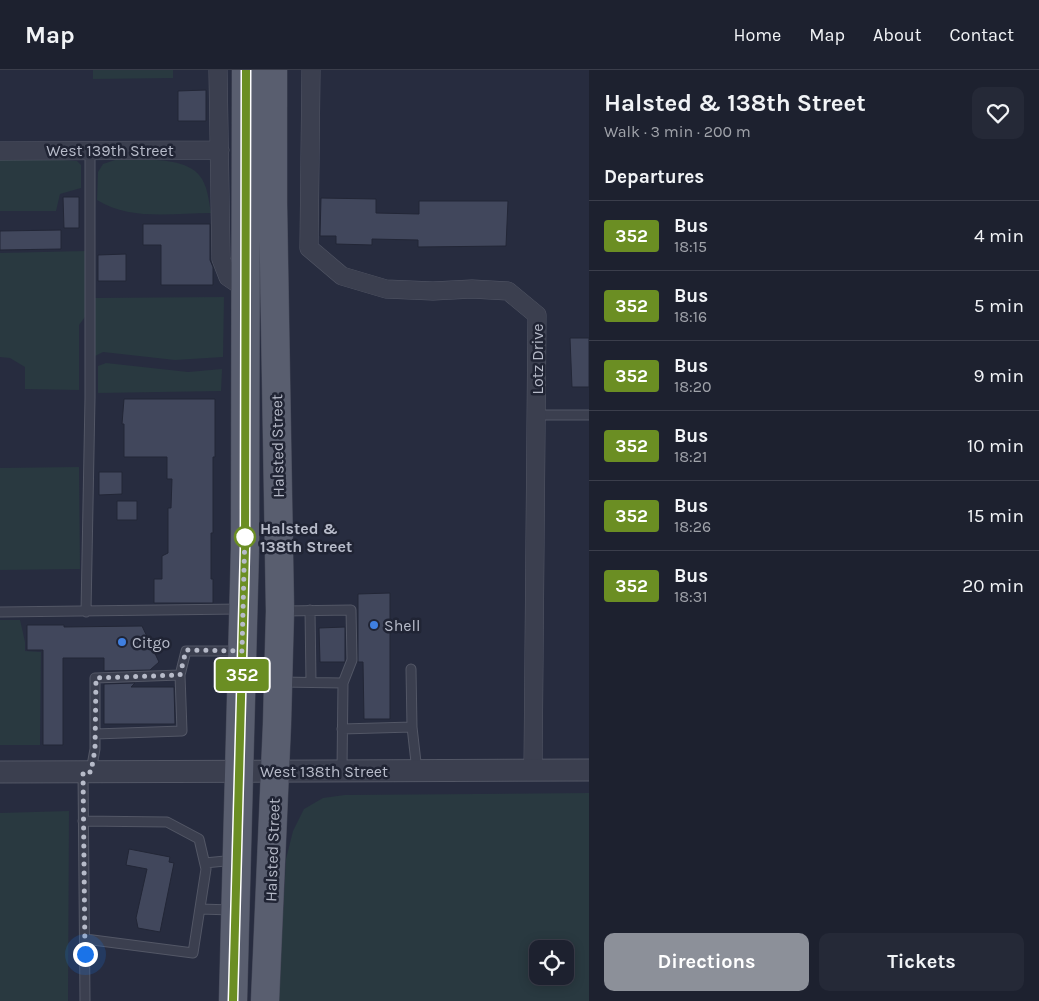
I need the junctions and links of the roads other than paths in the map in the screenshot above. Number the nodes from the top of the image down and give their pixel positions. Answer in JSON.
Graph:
{"nodes":[{"id":1,"x":218,"y":70,"type":"edge"},
{"id":2,"x":246,"y":70,"type":"edge"},
{"id":3,"x":273,"y":70,"type":"edge"},
{"id":4,"x":311,"y":70,"type":"edge"},
{"id":5,"x":0,"y":150,"type":"edge"},
{"id":6,"x":90,"y":150,"type":"junction"},
{"id":7,"x":220,"y":150,"type":"junction"},
{"id":8,"x":260,"y":204,"type":"junction"},
{"id":9,"x":247,"y":290,"type":"junction"},
{"id":10,"x":536,"y":414,"type":"junction"},
{"id":11,"x":589,"y":414,"type":"edge"},
{"id":12,"x":244,"y":609,"type":"junction"},
{"id":13,"x":310,"y":610,"type":"junction"},
{"id":14,"x":280,"y":611,"type":"junction"},
{"id":15,"x":0,"y":612,"type":"edge"},
{"id":16,"x":86,"y":612,"type":"junction"},
{"id":17,"x":242,"y":651,"type":"junction"},
{"id":18,"x":411,"y":669,"type":"dead end"},
{"id":19,"x":180,"y":675,"type":"junction"},
{"id":20,"x":278,"y":682,"type":"junction"},
{"id":21,"x":311,"y":682,"type":"junction"},
{"id":22,"x":343,"y":684,"type":"junction"},
{"id":23,"x":412,"y":727,"type":"junction"},
{"id":24,"x":342,"y":729,"type":"junction"},
{"id":25,"x":95,"y":734,"type":"junction"},
{"id":26,"x":342,"y":770,"type":"junction"},
{"id":27,"x":417,"y":770,"type":"junction"},
{"id":28,"x":534,"y":770,"type":"junction"},
{"id":29,"x":589,"y":770,"type":"edge"},
{"id":30,"x":240,"y":771,"type":"junction"},
{"id":31,"x":275,"y":771,"type":"junction"},
{"id":32,"x":0,"y":772,"type":"edge"},
{"id":33,"x":87,"y":772,"type":"junction"},
{"id":34,"x":83,"y":822,"type":"junction"},
{"id":35,"x":237,"y":860,"type":"junction"},
{"id":36,"x":205,"y":863,"type":"junction"},
{"id":37,"x":200,"y":909,"type":"junction"},
{"id":38,"x":236,"y":910,"type":"junction"},
{"id":39,"x":85,"y":939,"type":"junction"},
{"id":40,"x":85,"y":1001,"type":"edge"},
{"id":41,"x":233,"y":1001,"type":"edge"},
{"id":42,"x":265,"y":1001,"type":"edge"}],
"edges":[{"from":1,"to":7,"type":"street"},
{"from":2,"to":8,"type":"main road","name":"Halsted Street"},
{"from":3,"to":8,"type":"main road","name":"Halsted Street"},
{"from":4,"to":10,"type":"street","name":"Lotz Drive"},
{"from":5,"to":6,"type":"street","name":"West 139th Street"},
{"from":6,"to":7,"type":"street","name":"West 139th Street"},
{"from":6,"to":16,"type":"lane"},
{"from":7,"to":9,"type":"street"},
{"from":8,"to":9,"type":"main road","name":"Halsted Street"},
{"from":8,"to":14,"type":"main road","name":"Halsted Street"},
{"from":9,"to":12,"type":"main road","name":"Halsted Street"},
{"from":10,"to":11,"type":"lane"},
{"from":10,"to":28,"type":"street","name":"Lotz Drive"},
{"from":12,"to":16,"type":"lane"},
{"from":12,"to":17,"type":"main road","name":"Halsted Street"},
{"from":13,"to":14,"type":"lane"},
{"from":13,"to":21,"type":"lane"},
{"from":13,"to":22,"type":"lane"},
{"from":14,"to":20,"type":"main road","name":"Halsted Street"},
{"from":15,"to":16,"type":"lane"},
{"from":17,"to":19,"type":"lane"},
{"from":17,"to":30,"type":"main road","name":"Halsted Street"},
{"from":18,"to":23,"type":"lane"},
{"from":19,"to":25,"type":"lane"},
{"from":19,"to":25,"type":"lane"},
{"from":20,"to":21,"type":"lane"},
{"from":20,"to":31,"type":"main road","name":"Halsted Street"},
{"from":21,"to":22,"type":"lane"},
{"from":22,"to":24,"type":"lane"},
{"from":23,"to":24,"type":"lane"},
{"from":23,"to":27,"type":"lane"},
{"from":24,"to":26,"type":"lane"},
{"from":25,"to":33,"type":"lane"},
{"from":26,"to":27,"type":"street","name":"West 138th Street"},
{"from":26,"to":31,"type":"street","name":"West 138th Street"},
{"from":27,"to":28,"type":"street","name":"West 138th Street"},
{"from":28,"to":29,"type":"street","name":"West 138th Street"},
{"from":30,"to":31,"type":"street","name":"West 138th Street"},
{"from":30,"to":33,"type":"street","name":"West 138th Street"},
{"from":30,"to":35,"type":"main road","name":"Halsted Street"},
{"from":31,"to":42,"type":"main road","name":"Halsted Street"},
{"from":32,"to":33,"type":"street","name":"West 138th Street"},
{"from":33,"to":34,"type":"lane"},
{"from":34,"to":36,"type":"lane"},
{"from":34,"to":39,"type":"lane"},
{"from":35,"to":36,"type":"lane"},
{"from":35,"to":38,"type":"main road","name":"Halsted Street"},
{"from":36,"to":37,"type":"lane"},
{"from":37,"to":38,"type":"lane"},
{"from":37,"to":39,"type":"lane"},
{"from":38,"to":41,"type":"main road","name":"Halsted Street"},
{"from":39,"to":40,"type":"lane"}]}
